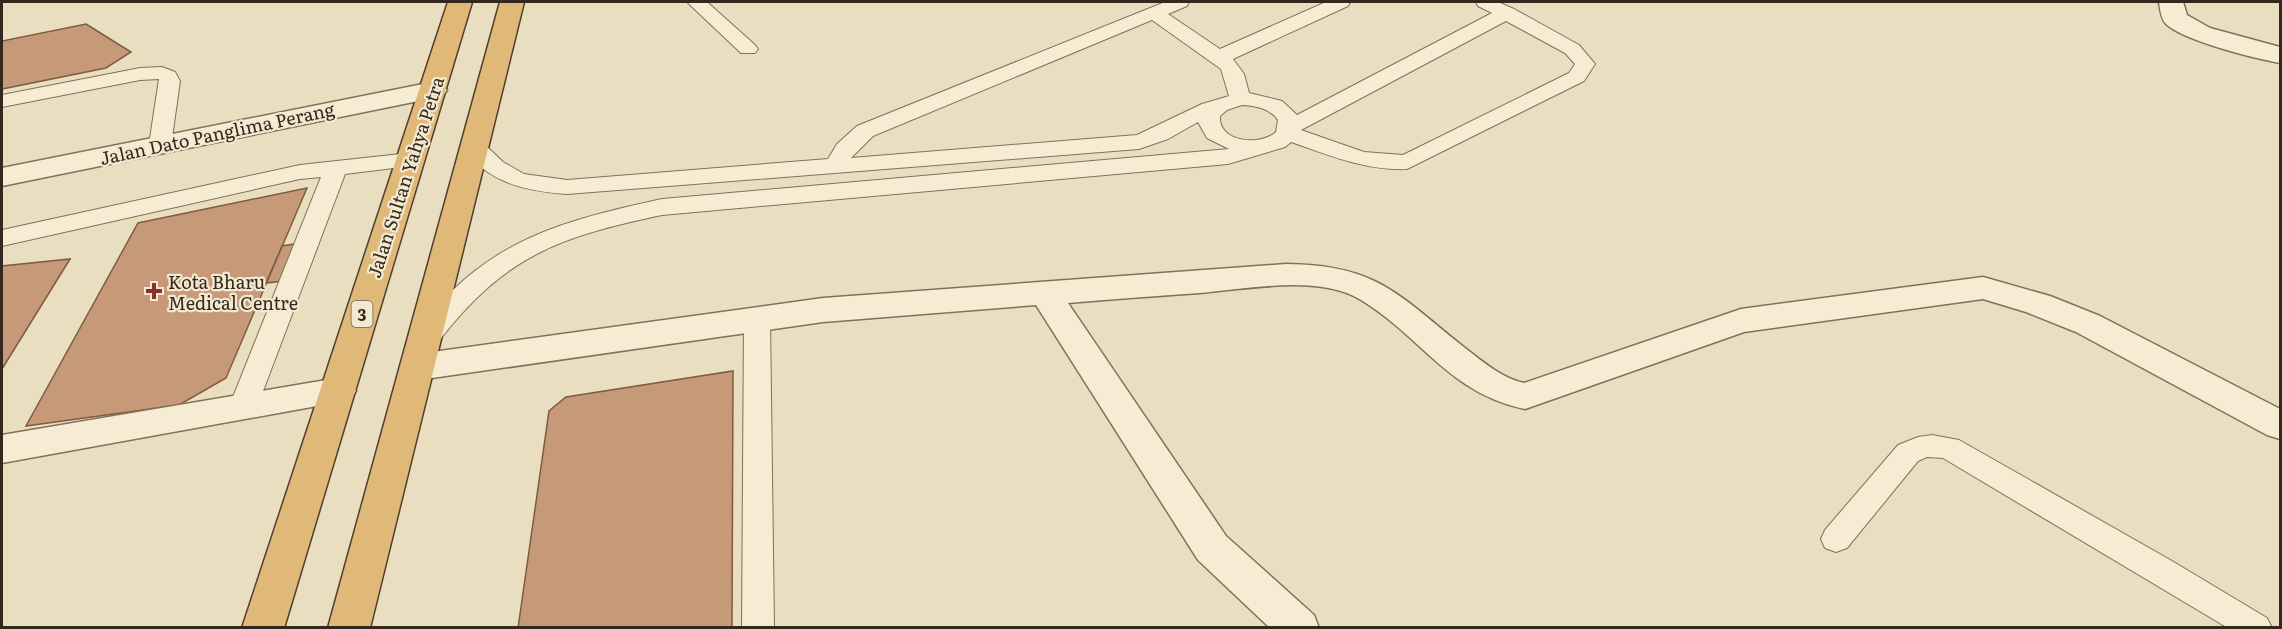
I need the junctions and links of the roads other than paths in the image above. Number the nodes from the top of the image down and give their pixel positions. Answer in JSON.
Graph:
{"nodes":[{"id":1,"x":460,"y":2,"type":"edge"},
{"id":2,"x":512,"y":2,"type":"edge"},
{"id":3,"x":696,"y":2,"type":"edge"},
{"id":4,"x":1180,"y":2,"type":"edge"},
{"id":5,"x":1341,"y":2,"type":"edge"},
{"id":6,"x":1485,"y":2,"type":"edge"},
{"id":7,"x":2171,"y":2,"type":"edge"},
{"id":8,"x":1153,"y":12,"type":"junction"},
{"id":9,"x":1507,"y":13,"type":"junction"},
{"id":10,"x":748,"y":49,"type":"dead end"},
{"id":11,"x":2280,"y":55,"type":"edge"},
{"id":12,"x":1220,"y":57,"type":"junction"},
{"id":13,"x":433,"y":90,"type":"junction"},
{"id":14,"x":2,"y":101,"type":"edge"},
{"id":15,"x":1230,"y":102,"type":"junction"},
{"id":16,"x":1289,"y":130,"type":"junction"},
{"id":17,"x":160,"y":145,"type":"junction"},
{"id":18,"x":474,"y":147,"type":"junction"},
{"id":19,"x":1260,"y":147,"type":"junction"},
{"id":20,"x":410,"y":160,"type":"junction"},
{"id":21,"x":836,"y":166,"type":"junction"},
{"id":22,"x":336,"y":168,"type":"junction"},
{"id":23,"x":2,"y":177,"type":"edge"},
{"id":24,"x":2,"y":238,"type":"edge"},
{"id":25,"x":1045,"y":293,"type":"junction"},
{"id":26,"x":756,"y":320,"type":"junction"},
{"id":27,"x":421,"y":354,"type":"junction"},
{"id":28,"x":338,"y":391,"type":"junction"},
{"id":29,"x":243,"y":407,"type":"junction"},
{"id":30,"x":2280,"y":425,"type":"edge"},
{"id":31,"x":2,"y":449,"type":"edge"},
{"id":32,"x":1836,"y":539,"type":"dead end"},
{"id":33,"x":263,"y":627,"type":"edge"},
{"id":34,"x":349,"y":627,"type":"edge"},
{"id":35,"x":758,"y":627,"type":"edge"},
{"id":36,"x":1299,"y":627,"type":"edge"},
{"id":37,"x":2256,"y":627,"type":"edge"}],
"edges":[{"from":1,"to":13,"type":"highway","name":"Jalan Sultan Yahya Petra","number":"3"},
{"from":2,"to":18,"type":"highway"},
{"from":3,"to":10,"type":"lane"},
{"from":4,"to":8,"type":"lane"},
{"from":5,"to":12,"type":"lane"},
{"from":6,"to":9,"type":"lane"},
{"from":7,"to":11,"type":"street"},
{"from":8,"to":12,"type":"lane"},
{"from":8,"to":21,"type":"lane"},
{"from":9,"to":16,"type":"lane"},
{"from":9,"to":16,"type":"lane"},
{"from":12,"to":15,"type":"lane"},
{"from":13,"to":17,"type":"street","name":"Jalan Dato Panglima Perang"},
{"from":13,"to":20,"type":"highway","name":"Jalan Sultan Yahya Petra","number":"3"},
{"from":14,"to":17,"type":"lane"},
{"from":15,"to":16,"type":"lane"},
{"from":15,"to":19,"type":"lane"},
{"from":15,"to":21,"type":"lane"},
{"from":16,"to":19,"type":"lane"},
{"from":17,"to":23,"type":"street","name":"Jalan Dato Panglima Perang"},
{"from":18,"to":21,"type":"lane"},
{"from":18,"to":27,"type":"highway"},
{"from":19,"to":27,"type":"lane"},
{"from":20,"to":22,"type":"lane"},
{"from":20,"to":28,"type":"highway","name":"Jalan Sultan Yahya Petra","number":"3"},
{"from":22,"to":24,"type":"lane"},
{"from":22,"to":29,"type":"lane"},
{"from":25,"to":26,"type":"street"},
{"from":25,"to":30,"type":"street"},
{"from":25,"to":36,"type":"street"},
{"from":26,"to":27,"type":"street"},
{"from":26,"to":35,"type":"lane"},
{"from":27,"to":34,"type":"highway"},
{"from":28,"to":29,"type":"street"},
{"from":28,"to":33,"type":"highway","name":"Jalan Sultan Yahya Petra","number":"3"},
{"from":29,"to":31,"type":"street"},
{"from":32,"to":37,"type":"lane"}]}
